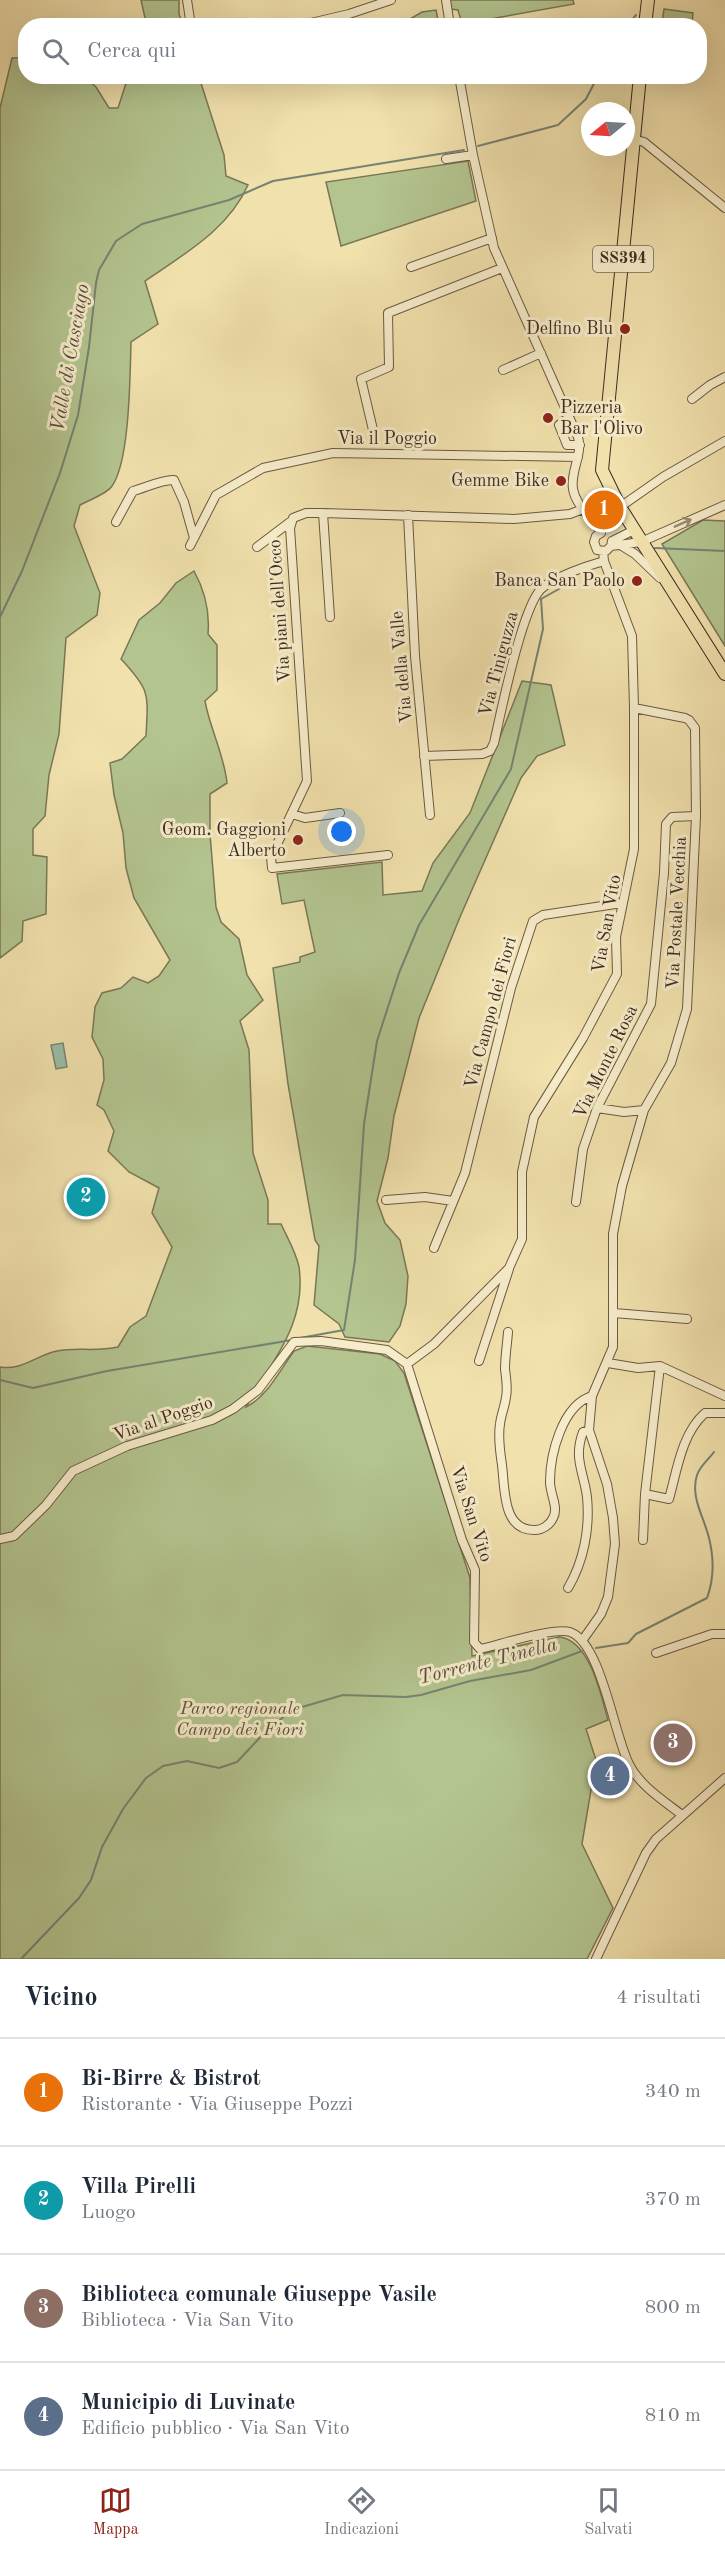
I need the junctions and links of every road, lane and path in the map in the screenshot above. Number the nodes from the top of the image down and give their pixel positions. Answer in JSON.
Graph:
{"nodes":[{"id":1,"x":187,"y":0,"type":"edge"},
{"id":2,"x":391,"y":0,"type":"edge"},
{"id":3,"x":446,"y":0,"type":"edge"},
{"id":4,"x":190,"y":18,"type":"edge"},
{"id":5,"x":333,"y":18,"type":"edge"},
{"id":6,"x":449,"y":18,"type":"edge"},
{"id":7,"x":460,"y":84,"type":"edge"},
{"id":8,"x":639,"y":84,"type":"edge"},
{"id":9,"x":635,"y":121,"type":"edge"},
{"id":10,"x":635,"y":140,"type":"edge"},
{"id":11,"x":473,"y":155,"type":"junction"},
{"id":12,"x":631,"y":156,"type":"edge"},
{"id":13,"x":446,"y":159,"type":"dead end"},
{"id":14,"x":725,"y":208,"type":"edge"},
{"id":15,"x":492,"y":238,"type":"junction"},
{"id":16,"x":411,"y":267,"type":"dead end"},
{"id":17,"x":502,"y":268,"type":"junction"},
{"id":18,"x":541,"y":353,"type":"junction"},
{"id":19,"x":503,"y":370,"type":"dead end"},
{"id":20,"x":725,"y":377,"type":"edge"},
{"id":21,"x":692,"y":399,"type":"dead end"},
{"id":22,"x":569,"y":417,"type":"junction"},
{"id":23,"x":374,"y":434,"type":"dead end"},
{"id":24,"x":725,"y":441,"type":"edge"},
{"id":25,"x":580,"y":445,"type":"junction"},
{"id":26,"x":578,"y":457,"type":"junction"},
{"id":27,"x":725,"y":505,"type":"edge"},
{"id":28,"x":620,"y":507,"type":"junction"},
{"id":29,"x":583,"y":509,"type":"junction"},
{"id":30,"x":323,"y":513,"type":"junction"},
{"id":31,"x":408,"y":515,"type":"junction"},
{"id":32,"x":116,"y":522,"type":"dead end"},
{"id":33,"x":290,"y":522,"type":"junction"},
{"id":34,"x":634,"y":530,"type":"junction"},
{"id":35,"x":601,"y":533,"type":"junction"},
{"id":36,"x":194,"y":538,"type":"junction"},
{"id":37,"x":641,"y":542,"type":"junction"},
{"id":38,"x":611,"y":544,"type":"junction"},
{"id":39,"x":190,"y":546,"type":"dead end"},
{"id":40,"x":622,"y":546,"type":"junction"},
{"id":41,"x":258,"y":547,"type":"dead end"},
{"id":42,"x":603,"y":552,"type":"junction"},
{"id":43,"x":604,"y":561,"type":"junction"},
{"id":44,"x":675,"y":594,"type":"junction"},
{"id":45,"x":330,"y":617,"type":"dead end"},
{"id":46,"x":725,"y":674,"type":"edge"},
{"id":47,"x":634,"y":708,"type":"junction"},
{"id":48,"x":424,"y":756,"type":"junction"},
{"id":49,"x":339,"y":813,"type":"dead end"},
{"id":50,"x":292,"y":814,"type":"junction"},
{"id":51,"x":430,"y":816,"type":"dead end"},
{"id":52,"x":696,"y":816,"type":"junction"},
{"id":53,"x":388,"y":855,"type":"dead end"},
{"id":54,"x":622,"y":903,"type":"junction"},
{"id":55,"x":597,"y":1108,"type":"junction"},
{"id":56,"x":644,"y":1110,"type":"junction"},
{"id":57,"x":386,"y":1200,"type":"dead end"},
{"id":58,"x":453,"y":1201,"type":"junction"},
{"id":59,"x":576,"y":1202,"type":"dead end"},
{"id":60,"x":434,"y":1248,"type":"dead end"},
{"id":61,"x":509,"y":1268,"type":"junction"},
{"id":62,"x":614,"y":1313,"type":"junction"},
{"id":63,"x":687,"y":1319,"type":"dead end"},
{"id":64,"x":508,"y":1332,"type":"dead end"},
{"id":65,"x":479,"y":1360,"type":"dead end"},
{"id":66,"x":608,"y":1363,"type":"junction"},
{"id":67,"x":407,"y":1364,"type":"junction"},
{"id":68,"x":660,"y":1366,"type":"junction"},
{"id":69,"x":591,"y":1396,"type":"junction"},
{"id":70,"x":725,"y":1396,"type":"edge"},
{"id":71,"x":725,"y":1413,"type":"edge"},
{"id":72,"x":589,"y":1430,"type":"junction"},
{"id":73,"x":645,"y":1494,"type":"junction"},
{"id":74,"x":0,"y":1539,"type":"edge"},
{"id":75,"x":643,"y":1539,"type":"dead end"},
{"id":76,"x":567,"y":1588,"type":"dead end"},
{"id":77,"x":725,"y":1634,"type":"edge"},
{"id":78,"x":582,"y":1641,"type":"junction"},
{"id":79,"x":656,"y":1653,"type":"dead end"},
{"id":80,"x":725,"y":1778,"type":"edge"},
{"id":81,"x":682,"y":1815,"type":"junction"},
{"id":82,"x":596,"y":1959,"type":"edge"}],
"edges":[{"from":1,"to":4,"type":"street"},
{"from":2,"to":5,"type":"street"},
{"from":3,"to":6,"type":"street"},
{"from":7,"to":11,"type":"street"},
{"from":8,"to":9,"type":"main road","number":"SS394"},
{"from":10,"to":14,"type":"street"},
{"from":11,"to":13,"type":"street"},
{"from":11,"to":15,"type":"street"},
{"from":12,"to":28,"type":"main road","number":"SS394"},
{"from":15,"to":16,"type":"street"},
{"from":15,"to":17,"type":"street"},
{"from":17,"to":18,"type":"street"},
{"from":17,"to":23,"type":"street"},
{"from":18,"to":19,"type":"street"},
{"from":18,"to":22,"type":"street"},
{"from":20,"to":21,"type":"street"},
{"from":22,"to":25,"type":"street"},
{"from":22,"to":25,"type":"street"},
{"from":24,"to":28,"type":"street"},
{"from":25,"to":26,"type":"street"},
{"from":26,"to":29,"type":"street"},
{"from":26,"to":36,"type":"street","name":"Via il Poggio"},
{"from":37,"to":27,"type":"street","one_way":true},
{"from":28,"to":34,"type":"main road","number":"SS394"},
{"from":29,"to":31,"type":"street","name":"Via piani dell'Occo"},
{"from":29,"to":35,"type":"street"},
{"from":30,"to":31,"type":"street","name":"Via piani dell'Occo"},
{"from":30,"to":33,"type":"street","name":"Via piani dell'Occo"},
{"from":30,"to":45,"type":"street"},
{"from":31,"to":48,"type":"street","name":"Via della Valle"},
{"from":32,"to":36,"type":"street"},
{"from":33,"to":41,"type":"street"},
{"from":33,"to":50,"type":"street","name":"Via piani dell'Occo"},
{"from":34,"to":37,"type":"main road","number":"SS394"},
{"from":34,"to":38,"type":"street"},
{"from":35,"to":38,"type":"street"},
{"from":35,"to":42,"type":"street"},
{"from":36,"to":39,"type":"street","name":"Via il Poggio"},
{"from":37,"to":40,"type":"street"},
{"from":37,"to":44,"type":"main road","number":"SS394"},
{"from":38,"to":40,"type":"street"},
{"from":38,"to":42,"type":"street"},
{"from":40,"to":44,"type":"street"},
{"from":42,"to":43,"type":"street"},
{"from":43,"to":47,"type":"street"},
{"from":43,"to":48,"type":"street","name":"Via Tiniguzza"},
{"from":44,"to":46,"type":"main road","number":"SS394"},
{"from":47,"to":52,"type":"street","name":"Via Postale Vecchia"},
{"from":47,"to":54,"type":"street","name":"Via San Vito"},
{"from":48,"to":51,"type":"street","name":"Via della Valle"},
{"from":49,"to":50,"type":"street"},
{"from":50,"to":53,"type":"street","name":"Via piani dell'Occo"},
{"from":52,"to":55,"type":"street","name":"Via Monte Rosa"},
{"from":52,"to":56,"type":"street","name":"Via Postale Vecchia"},
{"from":54,"to":58,"type":"street","name":"Via Campo dei Fiori"},
{"from":54,"to":61,"type":"street","name":"Via San Vito"},
{"from":55,"to":56,"type":"street"},
{"from":55,"to":59,"type":"street","name":"Via Monte Rosa"},
{"from":56,"to":62,"type":"street","name":"Via Postale Vecchia"},
{"from":57,"to":58,"type":"street"},
{"from":58,"to":60,"type":"street","name":"Via Campo dei Fiori"},
{"from":61,"to":65,"type":"street"},
{"from":61,"to":67,"type":"street"},
{"from":62,"to":63,"type":"street"},
{"from":62,"to":66,"type":"street","name":"Via Postale Vecchia"},
{"from":64,"to":69,"type":"street","name":"Via Postale Vecchia"},
{"from":66,"to":68,"type":"street"},
{"from":66,"to":69,"type":"street","name":"Via Postale Vecchia"},
{"from":67,"to":74,"type":"street","name":"Via al Poggio"},
{"from":67,"to":78,"type":"street","name":"Via San Vito"},
{"from":68,"to":70,"type":"street"},
{"from":68,"to":73,"type":"street"},
{"from":69,"to":72,"type":"street","name":"Via Postale Vecchia"},
{"from":71,"to":73,"type":"street"},
{"from":72,"to":76,"type":"street","name":"Via Postale Vecchia"},
{"from":72,"to":78,"type":"street","name":"Via Postale Vecchia"},
{"from":73,"to":75,"type":"street"},
{"from":77,"to":79,"type":"street"},
{"from":78,"to":81,"type":"street"},
{"from":80,"to":81,"type":"street"},
{"from":81,"to":82,"type":"street"}]}
